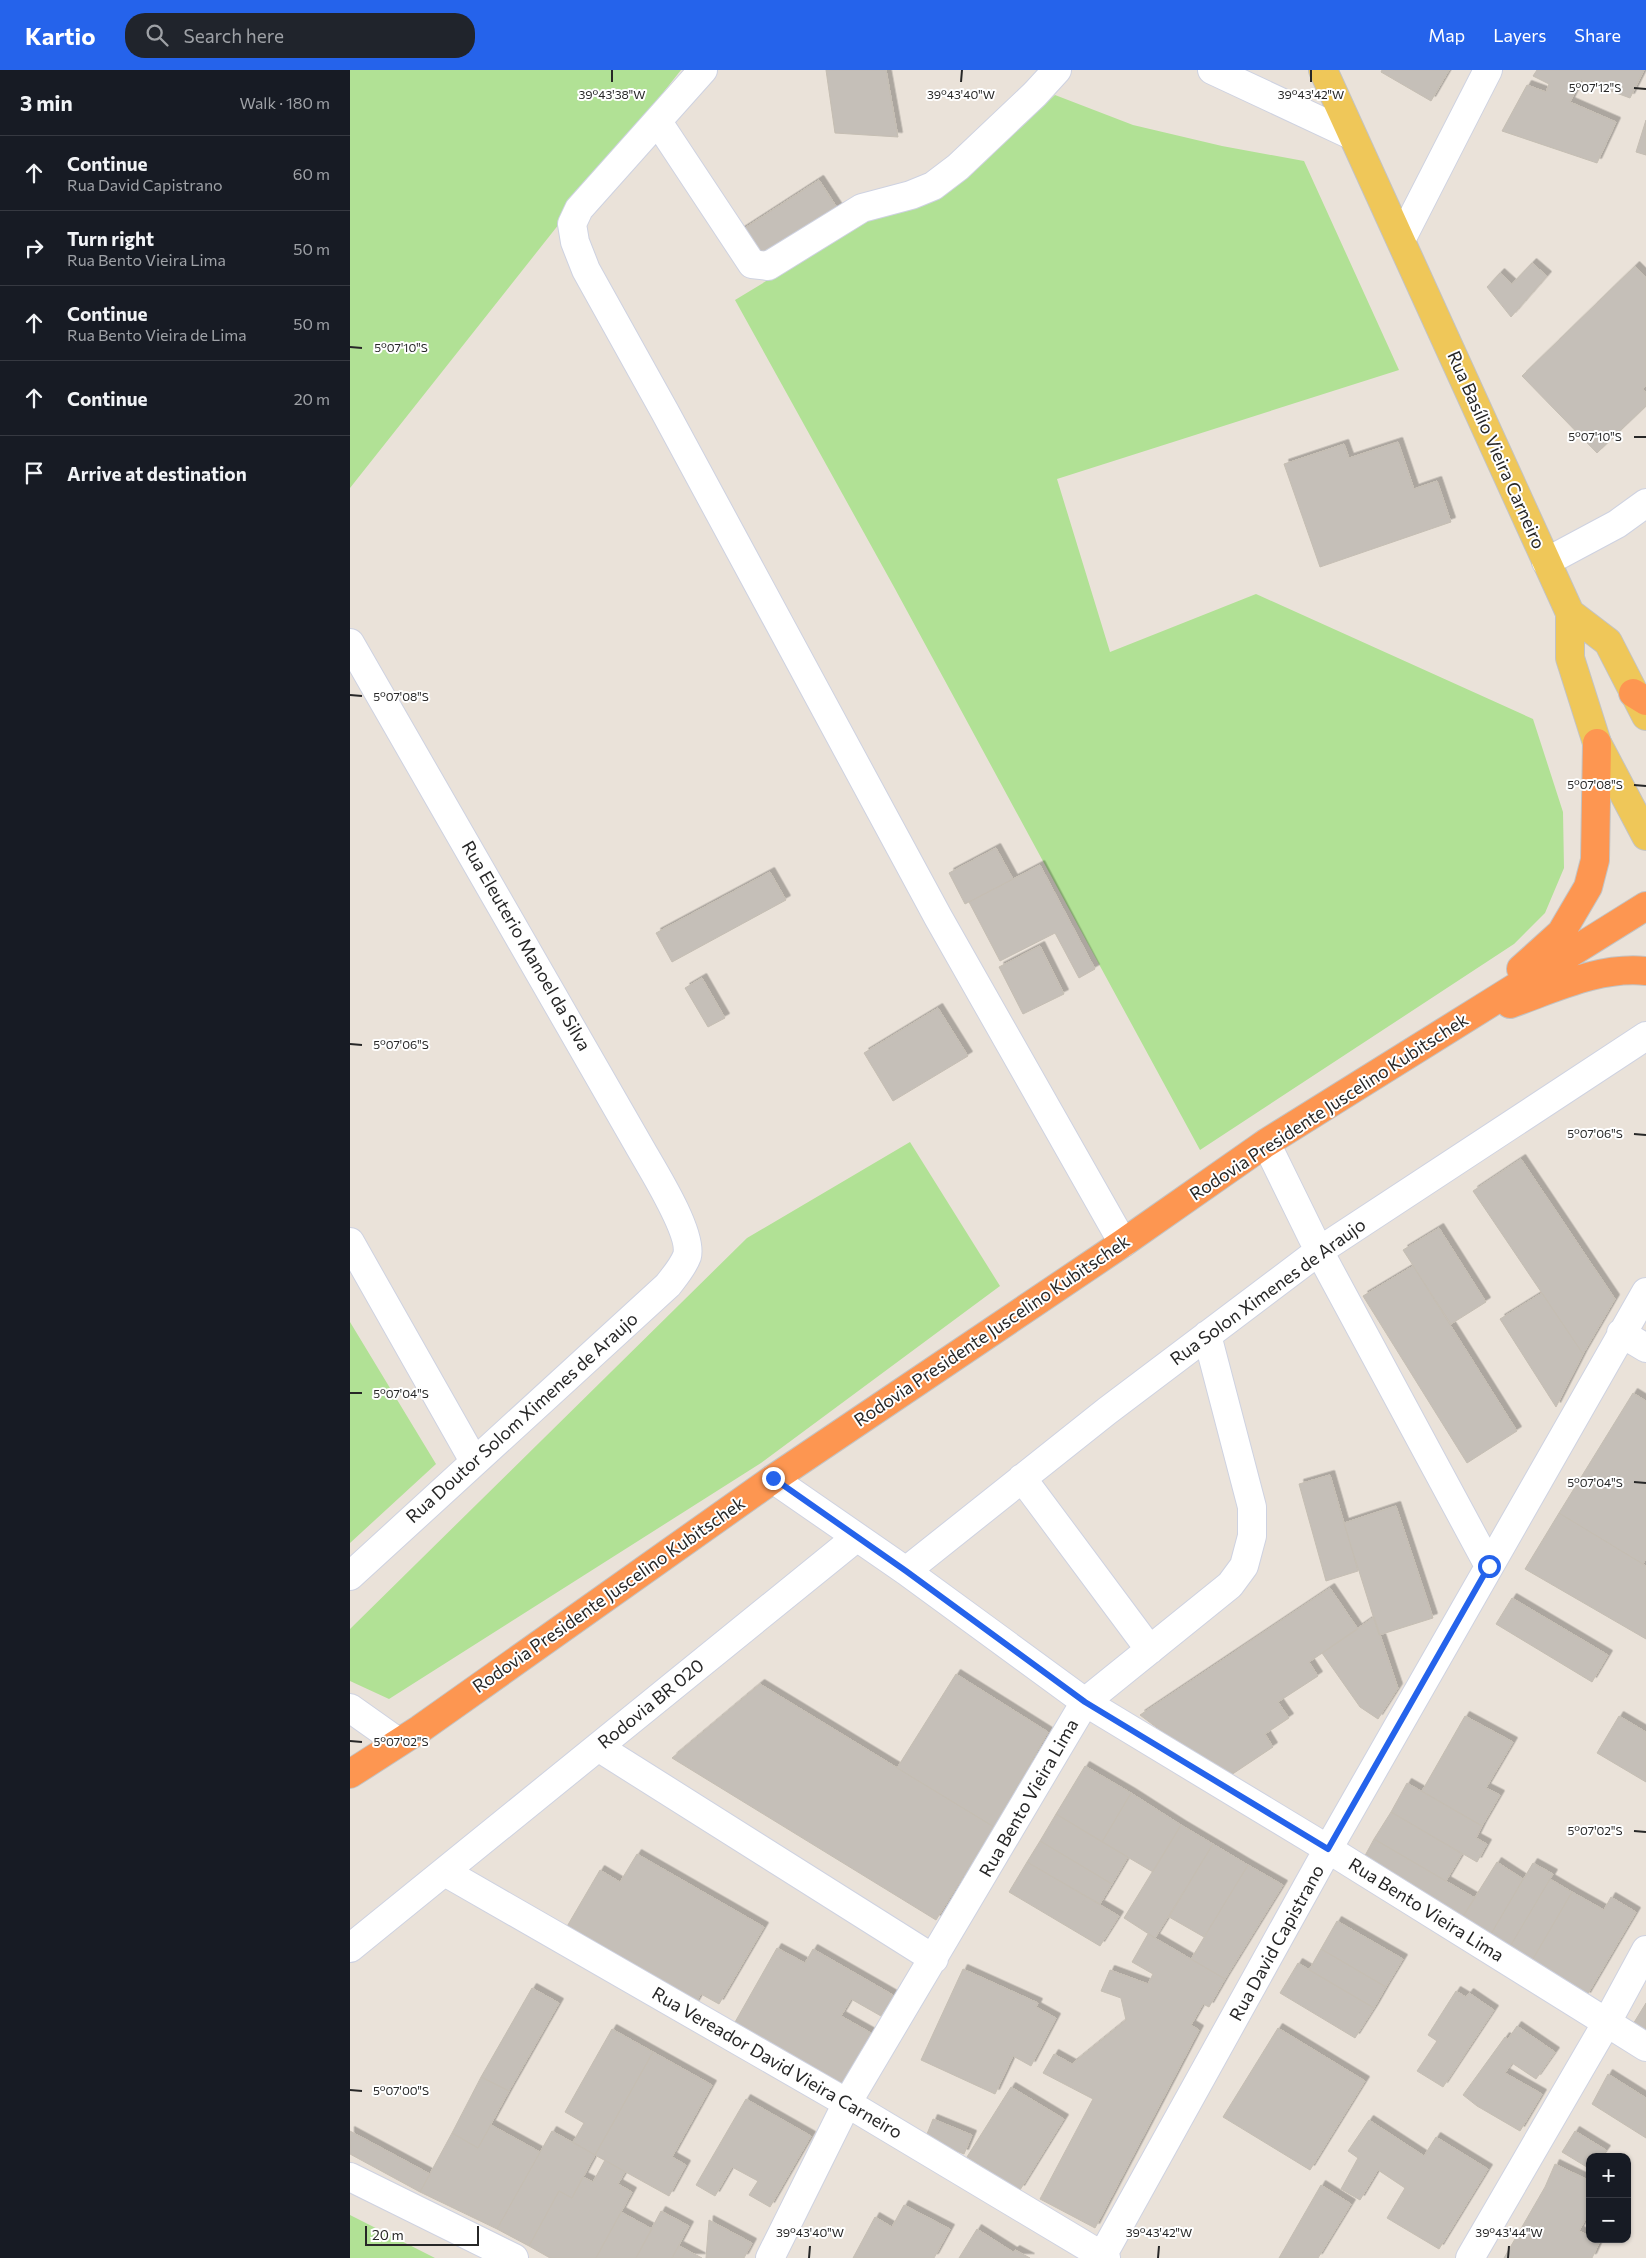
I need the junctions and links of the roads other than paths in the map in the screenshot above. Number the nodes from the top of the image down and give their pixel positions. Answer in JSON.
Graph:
{"nodes":[{"id":1,"x":703,"y":70,"type":"edge"},
{"id":2,"x":1057,"y":70,"type":"edge"},
{"id":3,"x":1212,"y":70,"type":"edge"},
{"id":4,"x":1323,"y":70,"type":"edge"},
{"id":5,"x":1488,"y":70,"type":"edge"},
{"id":6,"x":658,"y":122,"type":"junction"},
{"id":7,"x":1351,"y":135,"type":"junction"},
{"id":8,"x":1401,"y":240,"type":"junction"},
{"id":9,"x":1646,"y":503,"type":"edge"},
{"id":10,"x":1546,"y":562,"type":"junction"},
{"id":11,"x":1570,"y":613,"type":"junction"},
{"id":12,"x":350,"y":643,"type":"edge"},
{"id":13,"x":1642,"y":704,"type":"edge"},
{"id":14,"x":1597,"y":743,"type":"junction"},
{"id":15,"x":1646,"y":836,"type":"edge"},
{"id":16,"x":1646,"y":906,"type":"edge"},
{"id":17,"x":1646,"y":971,"type":"edge"},
{"id":18,"x":1464,"y":1020,"type":"junction"},
{"id":19,"x":1646,"y":1036,"type":"edge"},
{"id":20,"x":1266,"y":1143,"type":"junction"},
{"id":21,"x":350,"y":1242,"type":"edge"},
{"id":22,"x":1123,"y":1243,"type":"junction"},
{"id":23,"x":1319,"y":1251,"type":"junction"},
{"id":24,"x":687,"y":1255,"type":"joint"},
{"id":25,"x":1646,"y":1292,"type":"edge"},
{"id":26,"x":1621,"y":1333,"type":"junction"},
{"id":27,"x":1207,"y":1335,"type":"junction"},
{"id":28,"x":1646,"y":1348,"type":"edge"},
{"id":29,"x":474,"y":1461,"type":"junction"},
{"id":30,"x":773,"y":1478,"type":"junction"},
{"id":31,"x":1022,"y":1478,"type":"junction"},
{"id":32,"x":857,"y":1537,"type":"junction"},
{"id":33,"x":1489,"y":1566,"type":"junction"},
{"id":34,"x":906,"y":1571,"type":"junction"},
{"id":35,"x":350,"y":1576,"type":"edge"},
{"id":36,"x":1150,"y":1650,"type":"junction"},
{"id":37,"x":1085,"y":1702,"type":"junction"},
{"id":38,"x":350,"y":1708,"type":"edge"},
{"id":39,"x":398,"y":1742,"type":"junction"},
{"id":40,"x":598,"y":1747,"type":"junction"},
{"id":41,"x":350,"y":1774,"type":"edge"},
{"id":42,"x":1328,"y":1849,"type":"junction"},
{"id":43,"x":445,"y":1872,"type":"junction"},
{"id":44,"x":350,"y":1948,"type":"edge"},
{"id":45,"x":1646,"y":1950,"type":"edge"},
{"id":46,"x":934,"y":1958,"type":"junction"},
{"id":47,"x":1607,"y":2022,"type":"junction"},
{"id":48,"x":1646,"y":2047,"type":"edge"},
{"id":49,"x":847,"y":2103,"type":"junction"},
{"id":50,"x":350,"y":2177,"type":"edge"},
{"id":51,"x":1103,"y":2257,"type":"edge"},
{"id":52,"x":514,"y":2258,"type":"edge"},
{"id":53,"x":770,"y":2258,"type":"edge"},
{"id":54,"x":1470,"y":2258,"type":"edge"}],
"edges":[{"from":1,"to":6,"type":"street"},
{"from":2,"to":6,"type":"street"},
{"from":3,"to":7,"type":"street"},
{"from":4,"to":7,"type":"main road","name":"Rua Basílio Vieira Carneiro"},
{"from":5,"to":8,"type":"street"},
{"from":6,"to":22,"type":"street"},
{"from":7,"to":8,"type":"main road","name":"Rua Basílio Vieira Carneiro"},
{"from":8,"to":10,"type":"main road","name":"Rua Basílio Vieira Carneiro"},
{"from":9,"to":10,"type":"street"},
{"from":10,"to":11,"type":"main road","name":"Rua Basílio Vieira Carneiro"},
{"from":11,"to":13,"type":"main road"},
{"from":11,"to":14,"type":"main road","name":"Rua Basílio Vieira Carneiro"},
{"from":12,"to":24,"type":"street","name":"Rua Eleuterio Manoel da Silva"},
{"from":14,"to":15,"type":"main road","name":"Rua Basílio Vieira Carneiro"},
{"from":14,"to":18,"type":"highway"},
{"from":16,"to":18,"type":"highway","name":"Rodovia Presidente Juscelino Kubitschek"},
{"from":17,"to":18,"type":"highway"},
{"from":18,"to":20,"type":"highway","name":"Rodovia Presidente Juscelino Kubitschek"},
{"from":19,"to":23,"type":"street","name":"Rua Solon Ximenes de Araujo"},
{"from":20,"to":22,"type":"highway","name":"Rodovia Presidente Juscelino Kubitschek"},
{"from":20,"to":23,"type":"street"},
{"from":21,"to":29,"type":"street"},
{"from":22,"to":30,"type":"highway","name":"Rodovia Presidente Juscelino Kubitschek"},
{"from":23,"to":27,"type":"street","name":"Rua Solon Ximenes de Araujo"},
{"from":23,"to":33,"type":"street"},
{"from":24,"to":29,"type":"street","name":"Rua Doutor Solom Ximenes de Araujo"},
{"from":25,"to":26,"type":"street","name":"Rua David Capistrano"},
{"from":26,"to":28,"type":"street"},
{"from":26,"to":33,"type":"street","name":"Rua David Capistrano"},
{"from":27,"to":31,"type":"street","name":"Rua Solon Ximenes de Araujo"},
{"from":27,"to":36,"type":"street"},
{"from":29,"to":35,"type":"street","name":"Rua Doutor Solom Ximenes de Araujo"},
{"from":30,"to":32,"type":"street"},
{"from":30,"to":39,"type":"highway","name":"Rodovia Presidente Juscelino Kubitschek"},
{"from":31,"to":34,"type":"street","name":"Rua Solon Ximenes de Araujo"},
{"from":31,"to":36,"type":"street"},
{"from":32,"to":34,"type":"street"},
{"from":32,"to":40,"type":"street","name":"Rodovia BR 020"},
{"from":33,"to":42,"type":"street","name":"Rua David Capistrano"},
{"from":34,"to":37,"type":"street"},
{"from":36,"to":37,"type":"street"},
{"from":37,"to":42,"type":"street","name":"Rua Bento Vieira Lima"},
{"from":37,"to":46,"type":"street","name":"Rua Bento Vieira Lima"},
{"from":38,"to":39,"type":"street"},
{"from":39,"to":41,"type":"highway","name":"Rodovia Presidente Juscelino Kubitschek"},
{"from":40,"to":43,"type":"street","name":"Rodovia BR 020"},
{"from":40,"to":46,"type":"street"},
{"from":42,"to":47,"type":"street","name":"Rua Bento Vieira Lima"},
{"from":42,"to":51,"type":"street","name":"Rua David Capistrano"},
{"from":43,"to":44,"type":"street","name":"Rodovia BR 020"},
{"from":43,"to":49,"type":"street","name":"Rua Vereador David Vieira Carneiro"},
{"from":45,"to":47,"type":"street"},
{"from":46,"to":49,"type":"street","name":"Rua Bento Vieira Lima"},
{"from":47,"to":48,"type":"street","name":"Rua Bento Vieira Lima"},
{"from":47,"to":54,"type":"street"},
{"from":49,"to":51,"type":"street","name":"Rua Vereador David Vieira Carneiro"},
{"from":49,"to":53,"type":"street","name":"Rua Bento Vieira Lima"},
{"from":50,"to":52,"type":"street"}]}
